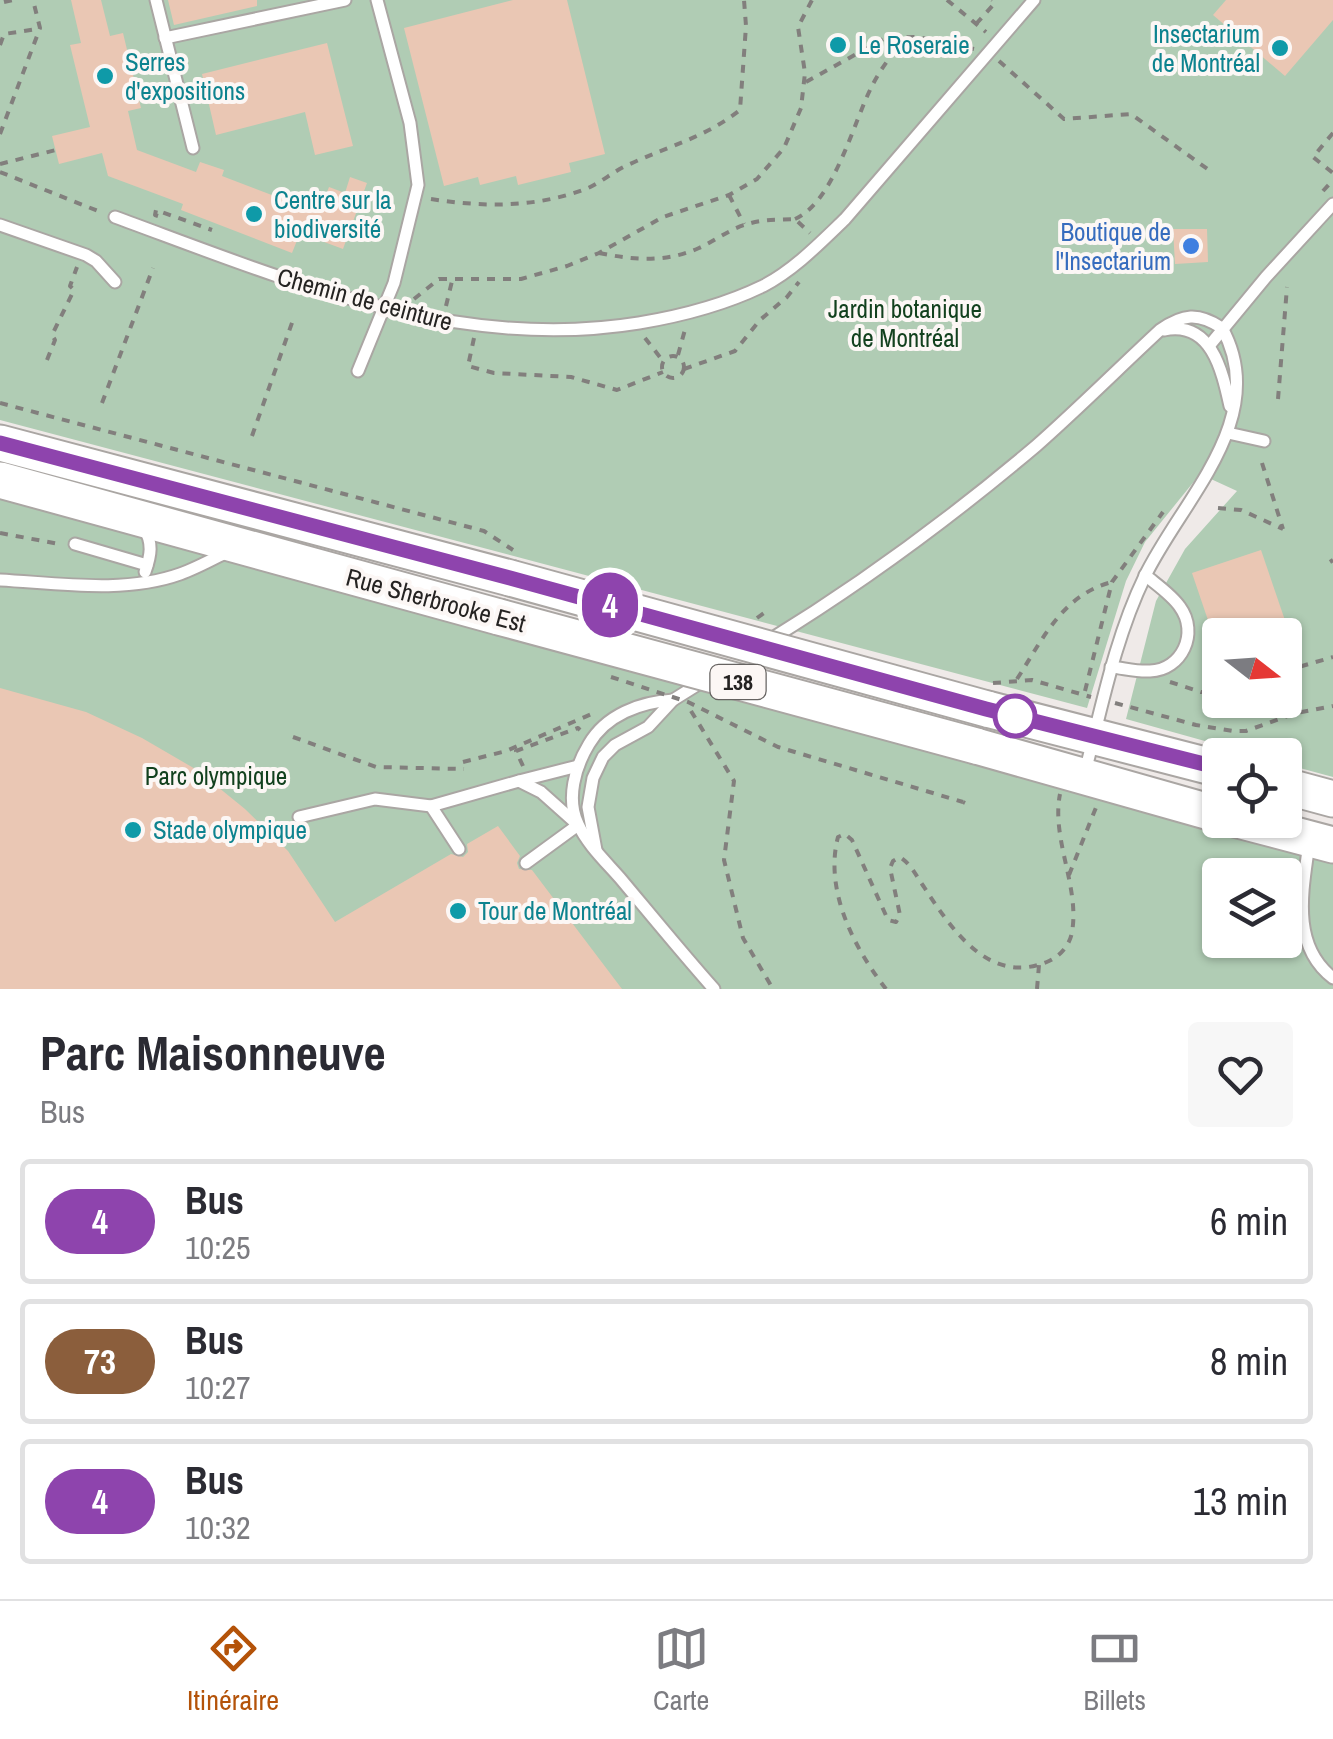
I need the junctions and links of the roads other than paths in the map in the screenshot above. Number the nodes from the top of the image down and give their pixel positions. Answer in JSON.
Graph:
{"nodes":[{"id":1,"x":156,"y":0,"type":"edge"},
{"id":2,"x":345,"y":0,"type":"edge"},
{"id":3,"x":377,"y":0,"type":"edge"},
{"id":4,"x":1034,"y":0,"type":"edge"},
{"id":5,"x":165,"y":38,"type":"junction"},
{"id":6,"x":193,"y":148,"type":"dead end"},
{"id":7,"x":1333,"y":204,"type":"edge"},
{"id":8,"x":115,"y":218,"type":"road end"},
{"id":9,"x":0,"y":224,"type":"edge"},
{"id":10,"x":116,"y":282,"type":"dead end"},
{"id":11,"x":384,"y":309,"type":"junction"},
{"id":12,"x":1222,"y":328,"type":"junction"},
{"id":13,"x":1160,"y":330,"type":"junction"},
{"id":14,"x":1210,"y":346,"type":"junction"},
{"id":15,"x":358,"y":371,"type":"dead end"},
{"id":16,"x":1231,"y":413,"type":"junction"},
{"id":17,"x":1228,"y":432,"type":"junction"},
{"id":18,"x":1264,"y":441,"type":"dead end"},
{"id":19,"x":0,"y":443,"type":"edge"},
{"id":20,"x":0,"y":480,"type":"edge"},
{"id":21,"x":136,"y":518,"type":"junction"},
{"id":22,"x":75,"y":544,"type":"road end"},
{"id":23,"x":240,"y":546,"type":"junction"},
{"id":24,"x":147,"y":564,"type":"junction"},
{"id":25,"x":1145,"y":575,"type":"junction"},
{"id":26,"x":0,"y":580,"type":"edge"},
{"id":27,"x":135,"y":582,"type":"junction"},
{"id":28,"x":742,"y":657,"type":"dead end"},
{"id":29,"x":726,"y":667,"type":"dead end"},
{"id":30,"x":1111,"y":667,"type":"junction"},
{"id":31,"x":673,"y":700,"type":"junction"},
{"id":32,"x":1094,"y":736,"type":"junction"},
{"id":33,"x":1202,"y":763,"type":"edge"},
{"id":34,"x":578,"y":766,"type":"junction"},
{"id":35,"x":519,"y":781,"type":"junction"},
{"id":36,"x":1081,"y":789,"type":"junction"},
{"id":37,"x":1302,"y":791,"type":"edge"},
{"id":38,"x":1333,"y":800,"type":"edge"},
{"id":39,"x":431,"y":806,"type":"junction"},
{"id":40,"x":1202,"y":812,"type":"edge"},
{"id":41,"x":299,"y":817,"type":"dead end"},
{"id":42,"x":578,"y":824,"type":"junction"},
{"id":43,"x":1321,"y":842,"type":"edge"},
{"id":44,"x":459,"y":849,"type":"dead end"},
{"id":45,"x":596,"y":850,"type":"junction"},
{"id":46,"x":526,"y":864,"type":"dead end"},
{"id":47,"x":1333,"y":978,"type":"edge"},
{"id":48,"x":714,"y":989,"type":"edge"}],
"edges":[{"from":1,"to":5,"type":"lane"},
{"from":2,"to":5,"type":"lane"},
{"from":3,"to":11,"type":"lane"},
{"from":4,"to":11,"type":"lane","name":"Chemin de ceinture"},
{"from":5,"to":6,"type":"lane"},
{"from":7,"to":12,"type":"lane"},
{"from":8,"to":11,"type":"lane","name":"Chemin de ceinture"},
{"from":9,"to":10,"type":"lane"},
{"from":11,"to":15,"type":"lane"},
{"from":12,"to":13,"type":"lane"},
{"from":12,"to":14,"type":"lane"},
{"from":12,"to":16,"type":"lane"},
{"from":13,"to":14,"type":"lane"},
{"from":13,"to":28,"type":"lane"},
{"from":14,"to":16,"type":"lane"},
{"from":16,"to":17,"type":"lane"},
{"from":17,"to":18,"type":"lane"},
{"from":17,"to":25,"type":"lane"},
{"from":19,"to":32,"type":"main road","name":"Rue Sherbrooke Est","number":"138","bridge":true},
{"from":20,"to":21,"type":"main road","name":"Rue Sherbrooke Est","number":"138"},
{"from":21,"to":23,"type":"main road","name":"Rue Sherbrooke Est","number":"138"},
{"from":21,"to":24,"type":"lane"},
{"from":22,"to":24,"type":"lane"},
{"from":23,"to":27,"type":"lane"},
{"from":23,"to":36,"type":"main road","name":"Rue Sherbrooke Est","number":"138","bridge":true},
{"from":24,"to":27,"type":"lane"},
{"from":25,"to":30,"type":"lane"},
{"from":25,"to":30,"type":"lane"},
{"from":26,"to":27,"type":"lane"},
{"from":29,"to":31,"type":"lane"},
{"from":30,"to":32,"type":"lane"},
{"from":31,"to":34,"type":"lane"},
{"from":31,"to":45,"type":"lane"},
{"from":32,"to":33,"type":"main road","name":"Rue Sherbrooke Est","number":"138"},
{"from":32,"to":36,"type":"lane"},
{"from":34,"to":35,"type":"lane"},
{"from":34,"to":42,"type":"lane"},
{"from":35,"to":39,"type":"lane"},
{"from":35,"to":42,"type":"lane"},
{"from":36,"to":40,"type":"main road","name":"Rue Sherbrooke Est","number":"138"},
{"from":37,"to":38,"type":"main road"},
{"from":39,"to":41,"type":"lane"},
{"from":39,"to":44,"type":"lane"},
{"from":42,"to":45,"type":"lane"},
{"from":42,"to":46,"type":"lane"},
{"from":43,"to":47,"type":"lane"},
{"from":45,"to":48,"type":"lane"}]}
